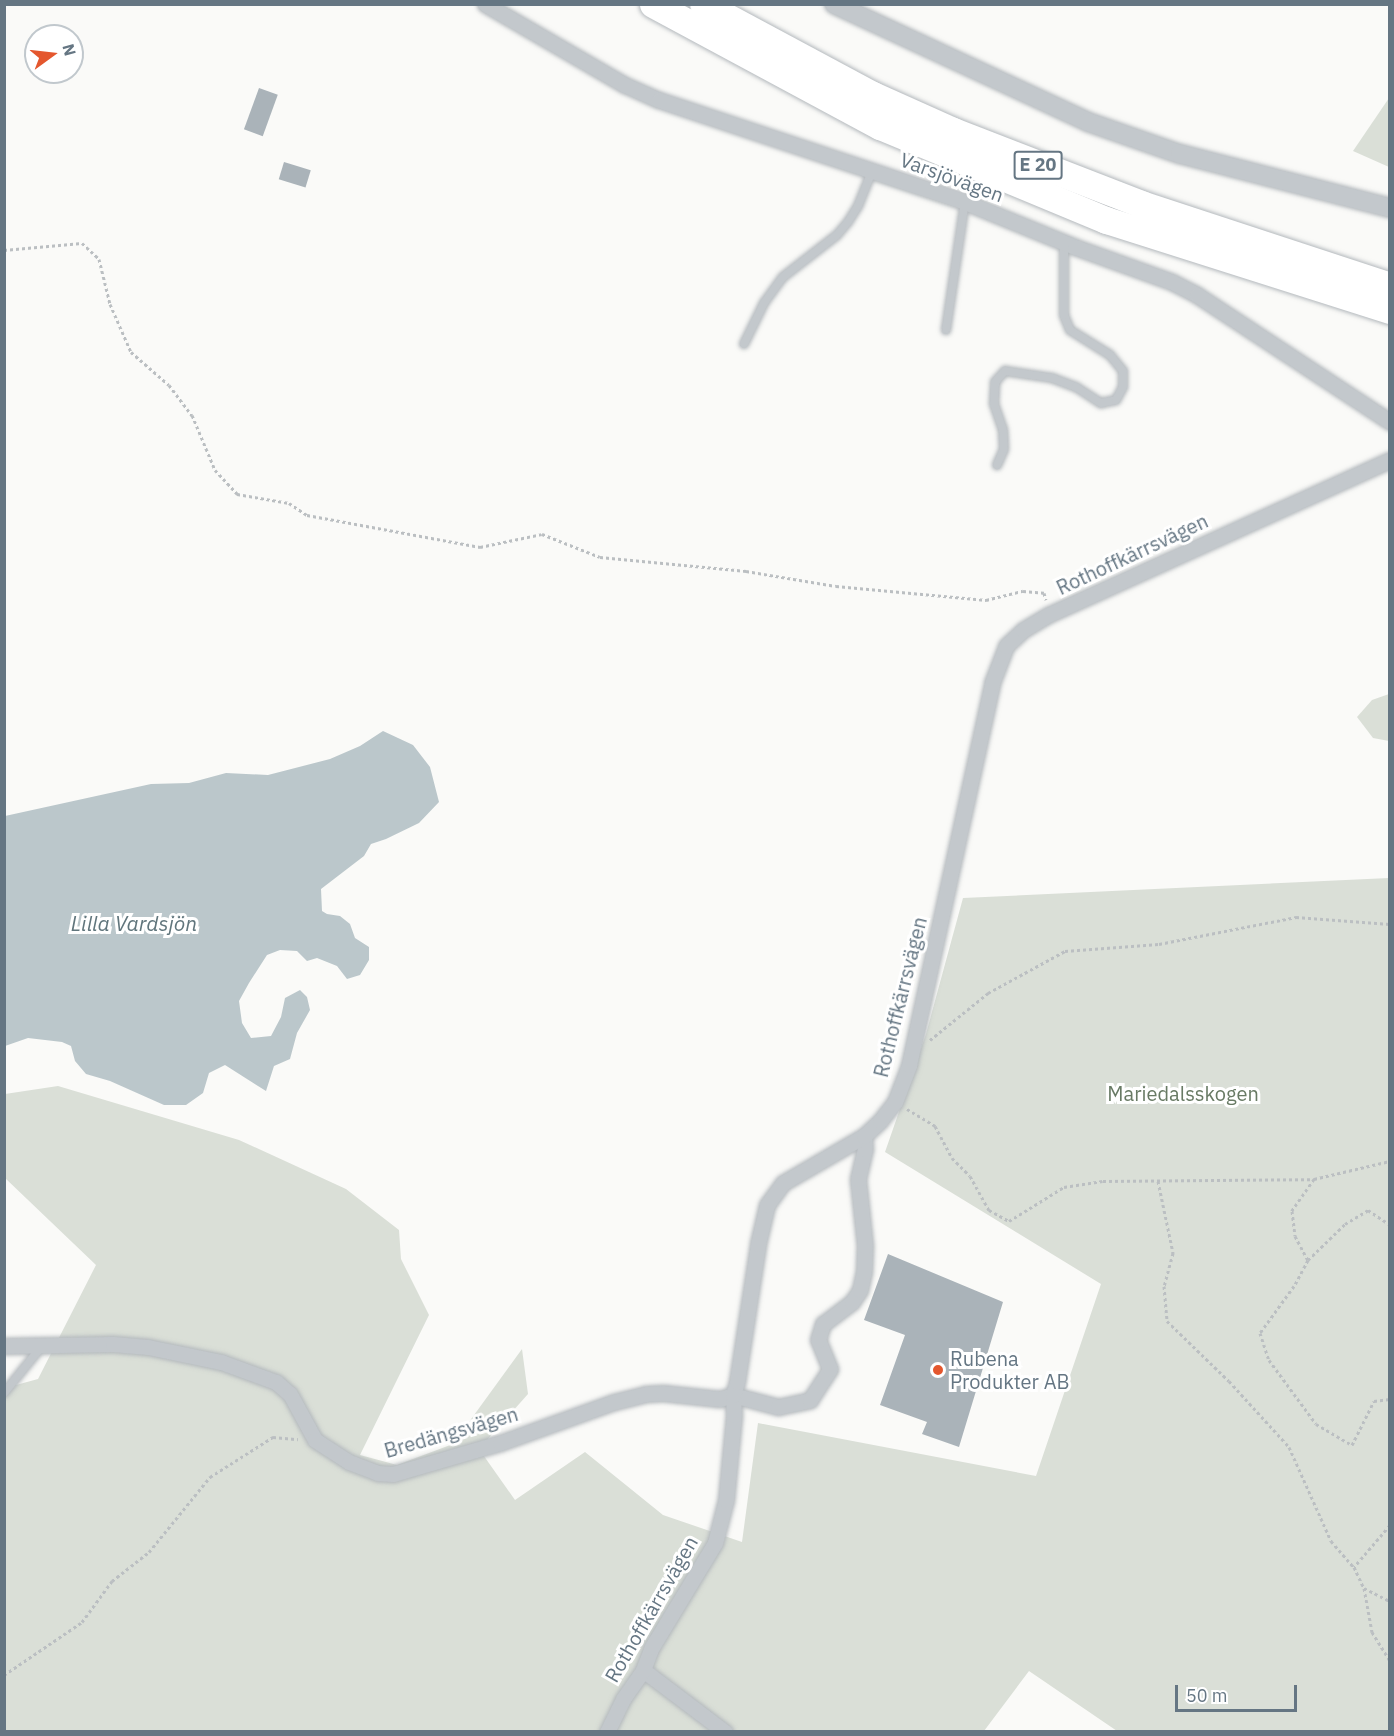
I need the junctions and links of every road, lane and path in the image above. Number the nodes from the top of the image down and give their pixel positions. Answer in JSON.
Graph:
{"nodes":[{"id":1,"x":485,"y":4,"type":"edge"},
{"id":2,"x":654,"y":4,"type":"edge"},
{"id":3,"x":703,"y":4,"type":"edge"},
{"id":4,"x":834,"y":4,"type":"edge"},
{"id":5,"x":872,"y":171,"type":"junction"},
{"id":6,"x":965,"y":202,"type":"junction"},
{"id":7,"x":1389,"y":208,"type":"edge"},
{"id":8,"x":1064,"y":243,"type":"junction"},
{"id":9,"x":4,"y":250,"type":"edge"},
{"id":10,"x":1389,"y":286,"type":"edge"},
{"id":11,"x":1389,"y":310,"type":"edge"},
{"id":12,"x":946,"y":330,"type":"dead end"},
{"id":13,"x":744,"y":344,"type":"dead end"},
{"id":14,"x":1389,"y":422,"type":"edge"},
{"id":15,"x":1389,"y":460,"type":"edge"},
{"id":16,"x":997,"y":465,"type":"dead end"},
{"id":17,"x":1048,"y":615,"type":"junction"},
{"id":18,"x":1389,"y":924,"type":"edge"},
{"id":19,"x":924,"y":1050,"type":"dead end"},
{"id":20,"x":895,"y":1102,"type":"junction"},
{"id":21,"x":864,"y":1136,"type":"junction"},
{"id":22,"x":1389,"y":1161,"type":"edge"},
{"id":23,"x":1314,"y":1179,"type":"junction"},
{"id":24,"x":1158,"y":1181,"type":"junction"},
{"id":25,"x":1389,"y":1225,"type":"edge"},
{"id":26,"x":1308,"y":1260,"type":"junction"},
{"id":27,"x":43,"y":1345,"type":"junction"},
{"id":28,"x":4,"y":1346,"type":"edge"},
{"id":29,"x":4,"y":1393,"type":"edge"},
{"id":30,"x":733,"y":1395,"type":"junction"},
{"id":31,"x":1389,"y":1399,"type":"edge"},
{"id":32,"x":315,"y":1440,"type":"junction"},
{"id":33,"x":1389,"y":1525,"type":"edge"},
{"id":34,"x":1354,"y":1567,"type":"junction"},
{"id":35,"x":1364,"y":1588,"type":"junction"},
{"id":36,"x":1389,"y":1601,"type":"edge"},
{"id":37,"x":1389,"y":1661,"type":"edge"},
{"id":38,"x":643,"y":1670,"type":"junction"},
{"id":39,"x":4,"y":1675,"type":"edge"},
{"id":40,"x":607,"y":1731,"type":"edge"},
{"id":41,"x":725,"y":1731,"type":"edge"}],
"edges":[{"from":1,"to":5,"type":"street","name":"Varsjövägen"},
{"from":2,"to":11,"type":"highway","number":"E 20"},
{"from":3,"to":10,"type":"highway","number":"E 20"},
{"from":4,"to":7,"type":"street"},
{"from":5,"to":6,"type":"street","name":"Varsjövägen"},
{"from":5,"to":13,"type":"lane"},
{"from":6,"to":8,"type":"street","name":"Varsjövägen"},
{"from":6,"to":12,"type":"lane"},
{"from":8,"to":14,"type":"street","name":"Varsjövägen"},
{"from":8,"to":16,"type":"lane"},
{"from":9,"to":17,"type":"path"},
{"from":15,"to":17,"type":"street","name":"Rothoffkärrsvägen"},
{"from":17,"to":20,"type":"street","name":"Rothoffkärrsvägen"},
{"from":18,"to":19,"type":"path"},
{"from":20,"to":21,"type":"street","name":"Rothoffkärrsvägen"},
{"from":20,"to":24,"type":"path"},
{"from":21,"to":30,"type":"street","name":"Rothoffkärrsvägen"},
{"from":21,"to":30,"type":"street","name":"Bredängsvägen"},
{"from":22,"to":23,"type":"path"},
{"from":23,"to":24,"type":"path"},
{"from":23,"to":26,"type":"path"},
{"from":24,"to":34,"type":"path"},
{"from":25,"to":26,"type":"path"},
{"from":26,"to":31,"type":"path"},
{"from":27,"to":28,"type":"street","name":"Bredängsvägen"},
{"from":27,"to":29,"type":"lane"},
{"from":27,"to":32,"type":"street","name":"Bredängsvägen"},
{"from":30,"to":32,"type":"street","name":"Bredängsvägen"},
{"from":30,"to":38,"type":"street","name":"Rothoffkärrsvägen"},
{"from":32,"to":39,"type":"path"},
{"from":33,"to":34,"type":"path"},
{"from":34,"to":35,"type":"path"},
{"from":35,"to":36,"type":"path"},
{"from":35,"to":37,"type":"path"},
{"from":38,"to":40,"type":"street","name":"Rothoffkärrsvägen"},
{"from":38,"to":41,"type":"street"}]}
